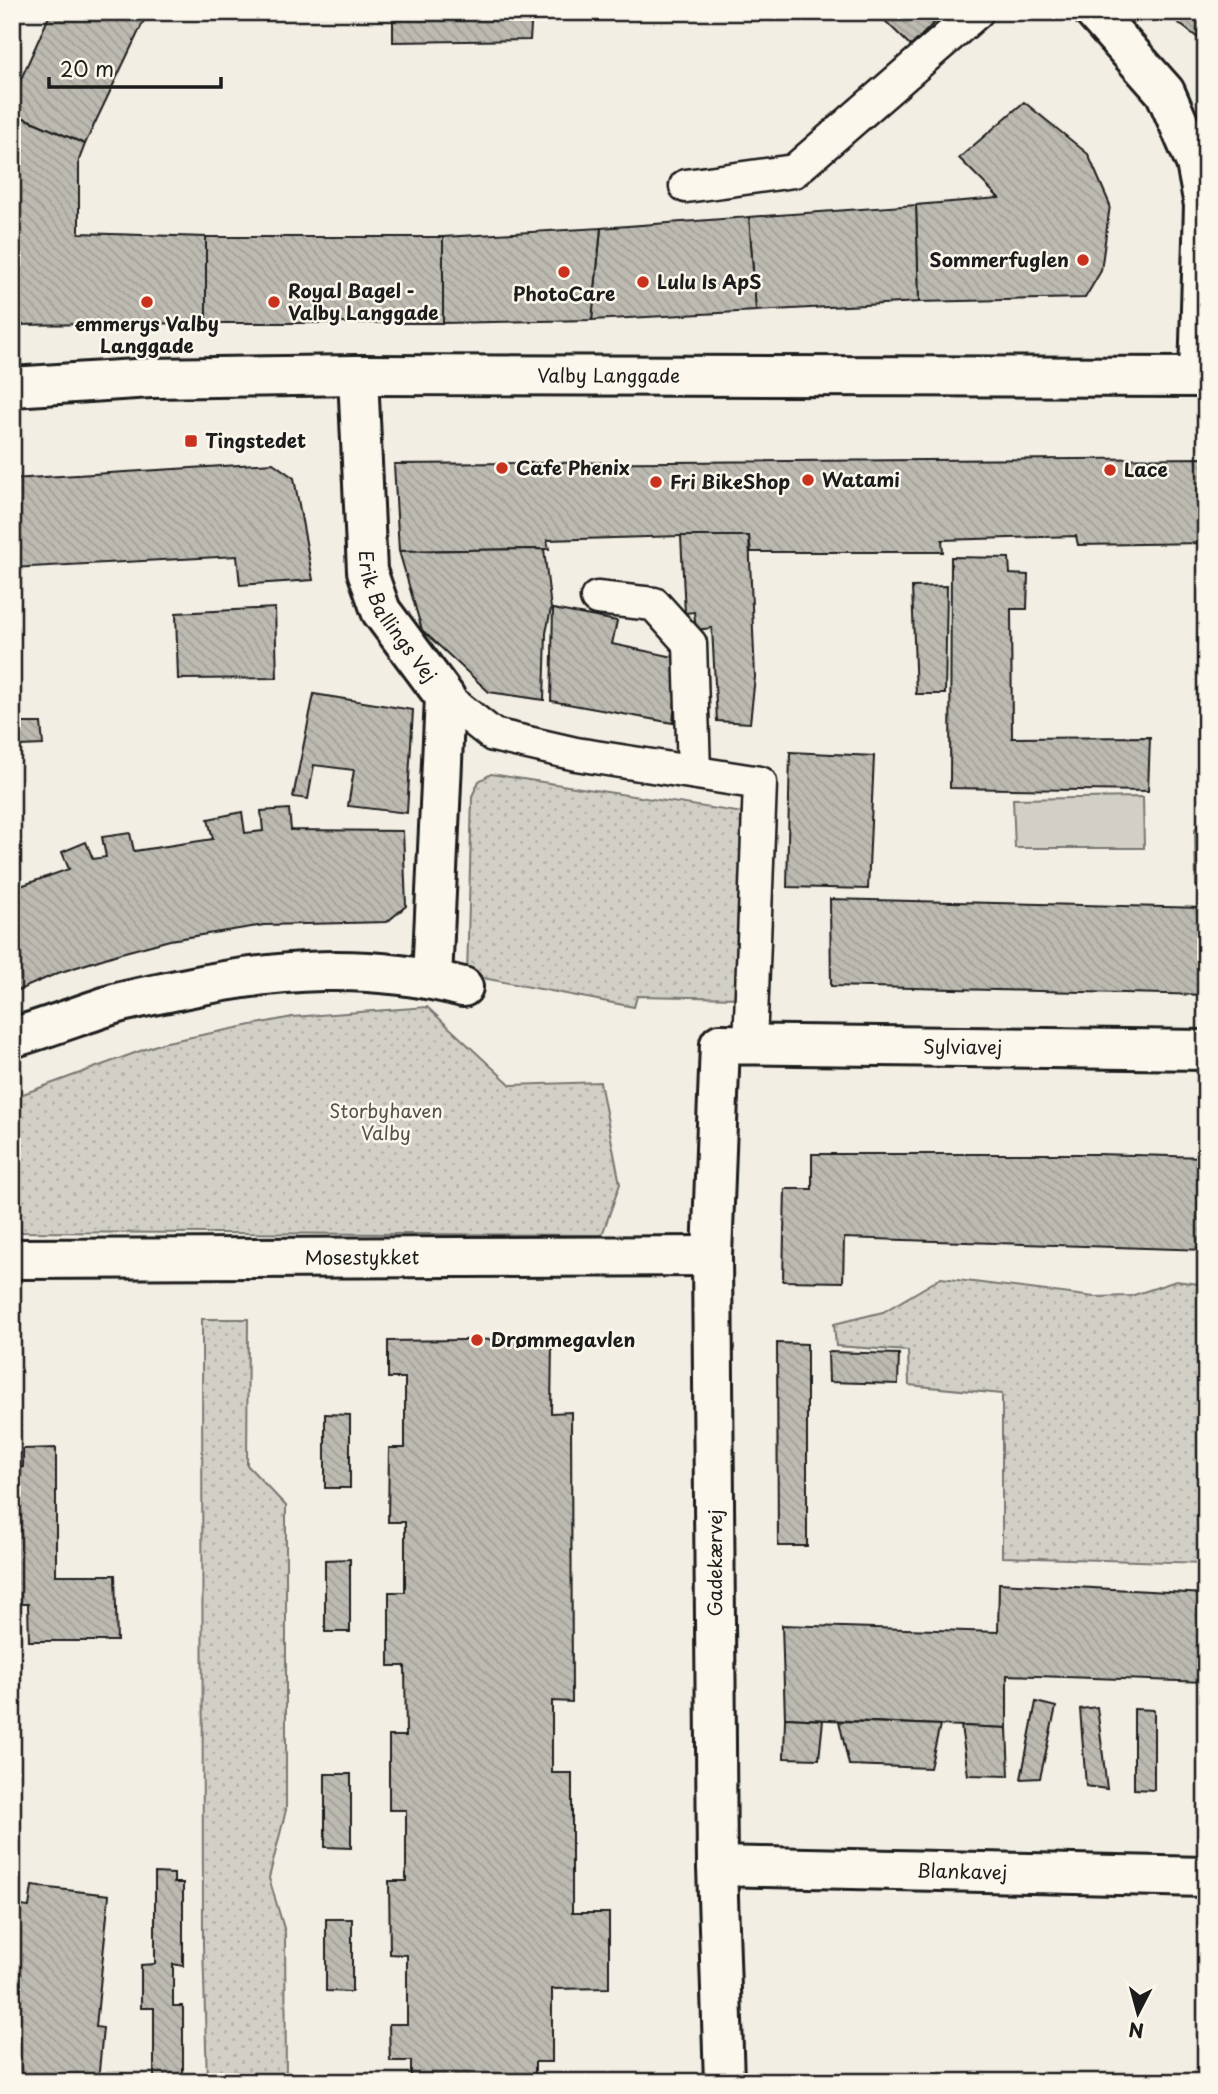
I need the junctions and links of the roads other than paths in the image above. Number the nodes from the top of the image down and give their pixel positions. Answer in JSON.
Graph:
{"nodes":[{"id":1,"x":977,"y":12,"type":"edge"},
{"id":2,"x":1094,"y":12,"type":"edge"},
{"id":3,"x":1197,"y":141,"type":"edge"},
{"id":4,"x":685,"y":186,"type":"dead end"},
{"id":5,"x":358,"y":374,"type":"junction"},
{"id":6,"x":1202,"y":377,"type":"edge"},
{"id":7,"x":12,"y":387,"type":"edge"},
{"id":8,"x":597,"y":598,"type":"dead end"},
{"id":9,"x":445,"y":697,"type":"junction"},
{"id":10,"x":694,"y":772,"type":"junction"},
{"id":11,"x":12,"y":1038,"type":"edge"},
{"id":12,"x":735,"y":1045,"type":"junction"},
{"id":13,"x":1206,"y":1050,"type":"edge"},
{"id":14,"x":712,"y":1256,"type":"junction"},
{"id":15,"x":12,"y":1259,"type":"edge"},
{"id":16,"x":718,"y":1866,"type":"junction"},
{"id":17,"x":1206,"y":1877,"type":"edge"},
{"id":18,"x":723,"y":2082,"type":"edge"}],
"edges":[{"from":1,"to":4,"type":"lane"},
{"from":2,"to":3,"type":"street"},
{"from":3,"to":6,"type":"street"},
{"from":5,"to":6,"type":"street","name":"Valby Langgade"},
{"from":5,"to":7,"type":"street","name":"Valby Langgade"},
{"from":5,"to":9,"type":"street","name":"Erik Ballings Vej"},
{"from":8,"to":10,"type":"lane"},
{"from":9,"to":10,"type":"lane"},
{"from":9,"to":11,"type":"street","name":"Erik Ballings Vej"},
{"from":10,"to":12,"type":"lane"},
{"from":12,"to":13,"type":"street","name":"Sylviavej"},
{"from":12,"to":14,"type":"street","name":"Gadekærvej"},
{"from":14,"to":15,"type":"street","name":"Mosestykket"},
{"from":14,"to":16,"type":"street","name":"Gadekærvej"},
{"from":16,"to":17,"type":"street","name":"Blankavej"},
{"from":16,"to":18,"type":"street","name":"Gadekærvej"}]}
